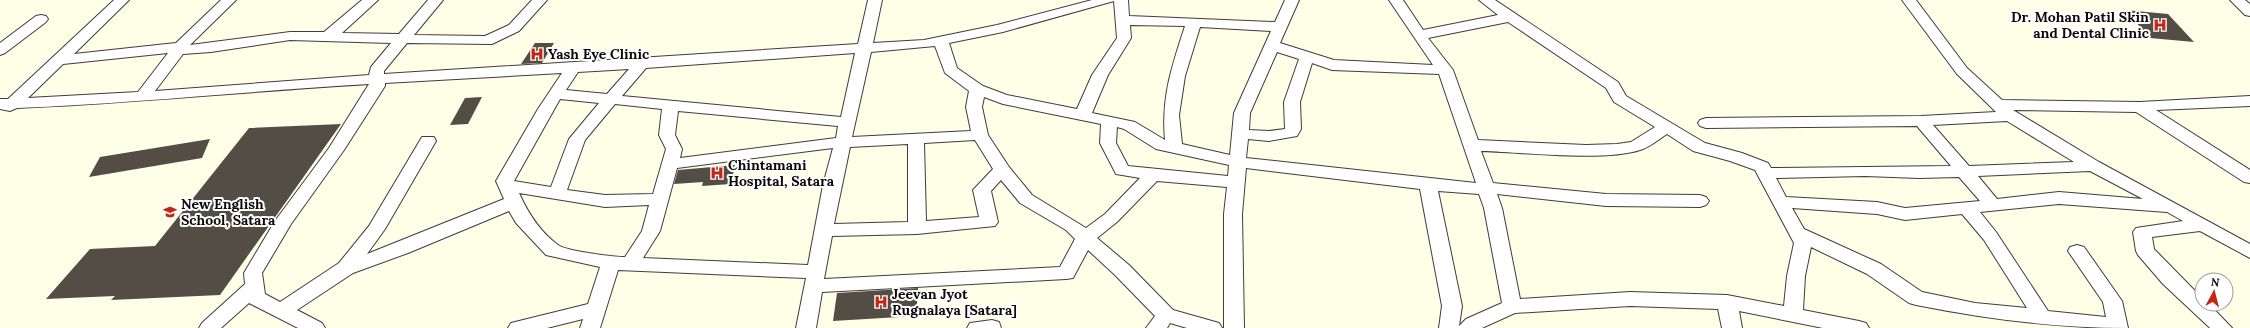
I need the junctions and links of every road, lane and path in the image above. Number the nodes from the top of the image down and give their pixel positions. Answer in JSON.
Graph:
{"nodes":[{"id":1,"x":122,"y":0,"type":"edge"},
{"id":2,"x":229,"y":0,"type":"edge"},
{"id":3,"x":371,"y":0,"type":"edge"},
{"id":4,"x":436,"y":0,"type":"edge"},
{"id":5,"x":540,"y":0,"type":"edge"},
{"id":6,"x":875,"y":0,"type":"edge"},
{"id":7,"x":1108,"y":0,"type":"edge"},
{"id":8,"x":1121,"y":0,"type":"edge"},
{"id":9,"x":1292,"y":0,"type":"edge"},
{"id":10,"x":1396,"y":0,"type":"edge"},
{"id":11,"x":1486,"y":0,"type":"edge"},
{"id":12,"x":1909,"y":0,"type":"edge"},
{"id":13,"x":2236,"y":0,"type":"edge"},
{"id":14,"x":2250,"y":12,"type":"edge"},
{"id":15,"x":1510,"y":17,"type":"junction"},
{"id":16,"x":41,"y":18,"type":"dead end"},
{"id":17,"x":1122,"y":20,"type":"junction"},
{"id":18,"x":1194,"y":22,"type":"junction"},
{"id":19,"x":1281,"y":28,"type":"junction"},
{"id":20,"x":1419,"y":35,"type":"junction"},
{"id":21,"x":328,"y":36,"type":"junction"},
{"id":22,"x":404,"y":38,"type":"junction"},
{"id":23,"x":941,"y":40,"type":"junction"},
{"id":24,"x":1272,"y":45,"type":"junction"},
{"id":25,"x":180,"y":48,"type":"junction"},
{"id":26,"x":864,"y":48,"type":"junction"},
{"id":27,"x":0,"y":50,"type":"edge"},
{"id":28,"x":1307,"y":56,"type":"junction"},
{"id":29,"x":60,"y":60,"type":"junction"},
{"id":30,"x":642,"y":64,"type":"junction"},
{"id":31,"x":573,"y":68,"type":"junction"},
{"id":32,"x":1445,"y":70,"type":"junction"},
{"id":33,"x":377,"y":79,"type":"junction"},
{"id":34,"x":977,"y":89,"type":"junction"},
{"id":35,"x":556,"y":94,"type":"junction"},
{"id":36,"x":142,"y":96,"type":"junction"},
{"id":37,"x":612,"y":99,"type":"junction"},
{"id":38,"x":2250,"y":100,"type":"edge"},
{"id":39,"x":7,"y":103,"type":"edge"},
{"id":40,"x":671,"y":105,"type":"junction"},
{"id":41,"x":2140,"y":107,"type":"junction"},
{"id":42,"x":2004,"y":110,"type":"junction"},
{"id":43,"x":0,"y":115,"type":"edge"},
{"id":44,"x":1083,"y":115,"type":"junction"},
{"id":45,"x":1108,"y":121,"type":"junction"},
{"id":46,"x":1921,"y":121,"type":"junction"},
{"id":47,"x":846,"y":122,"type":"junction"},
{"id":48,"x":1706,"y":123,"type":"dead end"},
{"id":49,"x":1666,"y":128,"type":"junction"},
{"id":50,"x":1240,"y":134,"type":"junction"},
{"id":51,"x":980,"y":135,"type":"junction"},
{"id":52,"x":916,"y":139,"type":"junction"},
{"id":53,"x":428,"y":141,"type":"dead end"},
{"id":54,"x":843,"y":142,"type":"junction"},
{"id":55,"x":1470,"y":145,"type":"junction"},
{"id":56,"x":1174,"y":147,"type":"junction"},
{"id":57,"x":1238,"y":162,"type":"junction"},
{"id":58,"x":670,"y":164,"type":"junction"},
{"id":59,"x":2093,"y":166,"type":"junction"},
{"id":60,"x":1002,"y":170,"type":"junction"},
{"id":61,"x":1964,"y":171,"type":"junction"},
{"id":62,"x":1765,"y":173,"type":"junction"},
{"id":63,"x":1153,"y":176,"type":"junction"},
{"id":64,"x":2250,"y":178,"type":"edge"},
{"id":65,"x":1235,"y":182,"type":"junction"},
{"id":66,"x":1428,"y":184,"type":"junction"},
{"id":67,"x":1486,"y":187,"type":"junction"},
{"id":68,"x":511,"y":194,"type":"junction"},
{"id":69,"x":557,"y":194,"type":"junction"},
{"id":70,"x":660,"y":198,"type":"junction"},
{"id":71,"x":1700,"y":201,"type":"dead end"},
{"id":72,"x":1780,"y":202,"type":"junction"},
{"id":73,"x":1994,"y":206,"type":"junction"},
{"id":74,"x":1967,"y":208,"type":"junction"},
{"id":75,"x":2173,"y":208,"type":"junction"},
{"id":76,"x":2203,"y":225,"type":"junction"},
{"id":77,"x":917,"y":228,"type":"junction"},
{"id":78,"x":824,"y":230,"type":"junction"},
{"id":79,"x":1797,"y":233,"type":"junction"},
{"id":80,"x":1085,"y":238,"type":"junction"},
{"id":81,"x":2078,"y":251,"type":"dead end"},
{"id":82,"x":2250,"y":252,"type":"edge"},
{"id":83,"x":611,"y":263,"type":"junction"},
{"id":84,"x":631,"y":263,"type":"junction"},
{"id":85,"x":346,"y":268,"type":"junction"},
{"id":86,"x":815,"y":279,"type":"junction"},
{"id":87,"x":254,"y":287,"type":"junction"},
{"id":88,"x":1727,"y":302,"type":"junction"},
{"id":89,"x":1512,"y":306,"type":"junction"},
{"id":90,"x":596,"y":310,"type":"junction"},
{"id":91,"x":281,"y":311,"type":"junction"},
{"id":92,"x":1793,"y":315,"type":"junction"},
{"id":93,"x":2043,"y":318,"type":"junction"},
{"id":94,"x":1161,"y":321,"type":"edge"},
{"id":95,"x":1848,"y":327,"type":"edge"},
{"id":96,"x":209,"y":328,"type":"edge"},
{"id":97,"x":315,"y":328,"type":"edge"},
{"id":98,"x":518,"y":328,"type":"edge"},
{"id":99,"x":590,"y":328,"type":"edge"},
{"id":100,"x":806,"y":328,"type":"edge"},
{"id":101,"x":1212,"y":328,"type":"edge"},
{"id":102,"x":1234,"y":328,"type":"edge"},
{"id":103,"x":1449,"y":328,"type":"edge"},
{"id":104,"x":1468,"y":328,"type":"edge"},
{"id":105,"x":1732,"y":328,"type":"edge"},
{"id":106,"x":2109,"y":328,"type":"edge"},
{"id":107,"x":2118,"y":328,"type":"edge"},
{"id":108,"x":2222,"y":328,"type":"edge"}],
"edges":[{"from":1,"to":29,"type":"street"},
{"from":2,"to":25,"type":"street"},
{"from":3,"to":21,"type":"street"},
{"from":4,"to":22,"type":"street"},
{"from":5,"to":22,"type":"street"},
{"from":6,"to":26,"type":"street"},
{"from":7,"to":23,"type":"street"},
{"from":8,"to":17,"type":"street"},
{"from":9,"to":19,"type":"street"},
{"from":10,"to":20,"type":"street"},
{"from":11,"to":15,"type":"street"},
{"from":12,"to":42,"type":"street"},
{"from":13,"to":14,"type":"street"},
{"from":15,"to":20,"type":"street"},
{"from":15,"to":49,"type":"street"},
{"from":16,"to":27,"type":"street"},
{"from":17,"to":18,"type":"street"},
{"from":17,"to":44,"type":"street"},
{"from":18,"to":19,"type":"street"},
{"from":18,"to":56,"type":"street"},
{"from":19,"to":24,"type":"street"},
{"from":20,"to":32,"type":"street"},
{"from":21,"to":22,"type":"street"},
{"from":21,"to":25,"type":"street"},
{"from":22,"to":33,"type":"street"},
{"from":23,"to":26,"type":"street"},
{"from":23,"to":34,"type":"street"},
{"from":24,"to":28,"type":"street"},
{"from":24,"to":50,"type":"street"},
{"from":25,"to":29,"type":"street"},
{"from":25,"to":36,"type":"street"},
{"from":26,"to":30,"type":"street"},
{"from":26,"to":47,"type":"street"},
{"from":28,"to":32,"type":"street"},
{"from":28,"to":50,"type":"street"},
{"from":29,"to":39,"type":"street"},
{"from":30,"to":31,"type":"street"},
{"from":30,"to":37,"type":"street"},
{"from":31,"to":33,"type":"street"},
{"from":31,"to":35,"type":"street"},
{"from":32,"to":55,"type":"street"},
{"from":33,"to":36,"type":"street"},
{"from":33,"to":87,"type":"street"},
{"from":34,"to":44,"type":"street"},
{"from":34,"to":51,"type":"street"},
{"from":35,"to":37,"type":"street"},
{"from":35,"to":68,"type":"street"},
{"from":36,"to":39,"type":"street"},
{"from":37,"to":40,"type":"street"},
{"from":37,"to":69,"type":"street"},
{"from":38,"to":41,"type":"street"},
{"from":39,"to":43,"type":"street"},
{"from":40,"to":47,"type":"street"},
{"from":40,"to":58,"type":"street"},
{"from":41,"to":42,"type":"street"},
{"from":41,"to":64,"type":"street"},
{"from":42,"to":46,"type":"street"},
{"from":42,"to":59,"type":"street"},
{"from":44,"to":45,"type":"street"},
{"from":45,"to":56,"type":"street"},
{"from":45,"to":63,"type":"street"},
{"from":46,"to":48,"type":"street"},
{"from":46,"to":61,"type":"street"},
{"from":47,"to":54,"type":"street"},
{"from":49,"to":55,"type":"street"},
{"from":49,"to":62,"type":"street"},
{"from":50,"to":57,"type":"street"},
{"from":51,"to":52,"type":"street"},
{"from":51,"to":60,"type":"street"},
{"from":52,"to":54,"type":"street"},
{"from":52,"to":77,"type":"street"},
{"from":53,"to":85,"type":"street"},
{"from":54,"to":58,"type":"street"},
{"from":54,"to":78,"type":"street"},
{"from":55,"to":67,"type":"street"},
{"from":56,"to":57,"type":"street"},
{"from":57,"to":65,"type":"street"},
{"from":57,"to":66,"type":"street"},
{"from":58,"to":70,"type":"street"},
{"from":59,"to":61,"type":"street"},
{"from":59,"to":75,"type":"street"},
{"from":60,"to":77,"type":"street"},
{"from":60,"to":80,"type":"street"},
{"from":61,"to":62,"type":"street"},
{"from":61,"to":73,"type":"street"},
{"from":62,"to":72,"type":"street"},
{"from":63,"to":65,"type":"street"},
{"from":63,"to":80,"type":"street"},
{"from":65,"to":102,"type":"street"},
{"from":66,"to":67,"type":"street"},
{"from":66,"to":103,"type":"street"},
{"from":67,"to":71,"type":"street"},
{"from":67,"to":89,"type":"street"},
{"from":68,"to":69,"type":"street"},
{"from":68,"to":83,"type":"street"},
{"from":68,"to":85,"type":"street"},
{"from":69,"to":70,"type":"street"},
{"from":70,"to":84,"type":"street"},
{"from":72,"to":74,"type":"street"},
{"from":72,"to":79,"type":"street"},
{"from":73,"to":74,"type":"street"},
{"from":73,"to":75,"type":"street"},
{"from":74,"to":93,"type":"street"},
{"from":75,"to":76,"type":"street"},
{"from":76,"to":82,"type":"street"},
{"from":76,"to":108,"type":"street"},
{"from":77,"to":78,"type":"street"},
{"from":78,"to":86,"type":"street"},
{"from":79,"to":92,"type":"street"},
{"from":79,"to":93,"type":"street"},
{"from":80,"to":86,"type":"street"},
{"from":80,"to":94,"type":"street"},
{"from":81,"to":107,"type":"street"},
{"from":83,"to":84,"type":"street"},
{"from":83,"to":90,"type":"street"},
{"from":84,"to":86,"type":"street"},
{"from":85,"to":91,"type":"street"},
{"from":86,"to":100,"type":"street"},
{"from":87,"to":91,"type":"street"},
{"from":87,"to":96,"type":"street"},
{"from":88,"to":89,"type":"street"},
{"from":88,"to":92,"type":"street"},
{"from":88,"to":105,"type":"street"},
{"from":89,"to":104,"type":"street"},
{"from":90,"to":98,"type":"street"},
{"from":90,"to":99,"type":"street"},
{"from":91,"to":97,"type":"street"},
{"from":92,"to":95,"type":"street"},
{"from":93,"to":106,"type":"street"},
{"from":94,"to":101,"type":"street"}]}
